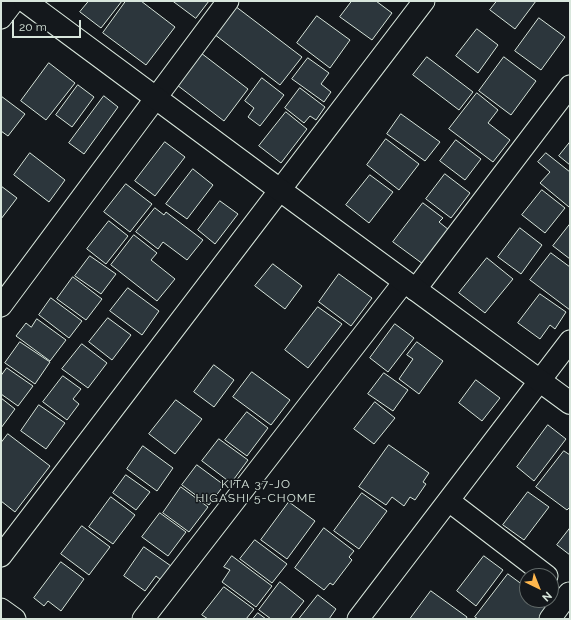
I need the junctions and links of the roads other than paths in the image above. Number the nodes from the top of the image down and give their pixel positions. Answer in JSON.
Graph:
{"nodes":[{"id":1,"x":14,"y":1,"type":"edge"},
{"id":2,"x":25,"y":1,"type":"edge"},
{"id":3,"x":228,"y":1,"type":"edge"},
{"id":4,"x":424,"y":1,"type":"edge"},
{"id":5,"x":1,"y":18,"type":"edge"},
{"id":6,"x":570,"y":86,"type":"edge"},
{"id":7,"x":156,"y":98,"type":"junction"},
{"id":8,"x":280,"y":190,"type":"junction"},
{"id":9,"x":410,"y":286,"type":"junction"},
{"id":10,"x":1,"y":306,"type":"edge"},
{"id":11,"x":570,"y":341,"type":"edge"},
{"id":12,"x":540,"y":381,"type":"junction"},
{"id":13,"x":570,"y":403,"type":"edge"},
{"id":14,"x":448,"y":501,"type":"junction"},
{"id":15,"x":1,"y":556,"type":"edge"},
{"id":16,"x":536,"y":568,"type":"edge"},
{"id":17,"x":559,"y":585,"type":"edge"},
{"id":18,"x":570,"y":594,"type":"edge"},
{"id":19,"x":1,"y":609,"type":"edge"},
{"id":20,"x":15,"y":619,"type":"edge"},
{"id":21,"x":143,"y":619,"type":"edge"},
{"id":22,"x":358,"y":619,"type":"edge"},
{"id":23,"x":550,"y":619,"type":"edge"}],
"edges":[{"from":1,"to":5,"type":"street"},
{"from":2,"to":7,"type":"street"},
{"from":3,"to":7,"type":"street"},
{"from":4,"to":8,"type":"street"},
{"from":6,"to":9,"type":"street"},
{"from":7,"to":8,"type":"street"},
{"from":7,"to":10,"type":"street"},
{"from":8,"to":9,"type":"street"},
{"from":8,"to":15,"type":"street"},
{"from":9,"to":12,"type":"street"},
{"from":9,"to":21,"type":"street"},
{"from":11,"to":12,"type":"street"},
{"from":12,"to":13,"type":"street"},
{"from":12,"to":14,"type":"street"},
{"from":14,"to":16,"type":"street"},
{"from":14,"to":22,"type":"street"},
{"from":17,"to":18,"type":"street"},
{"from":18,"to":23,"type":"street"},
{"from":19,"to":20,"type":"street"}]}
